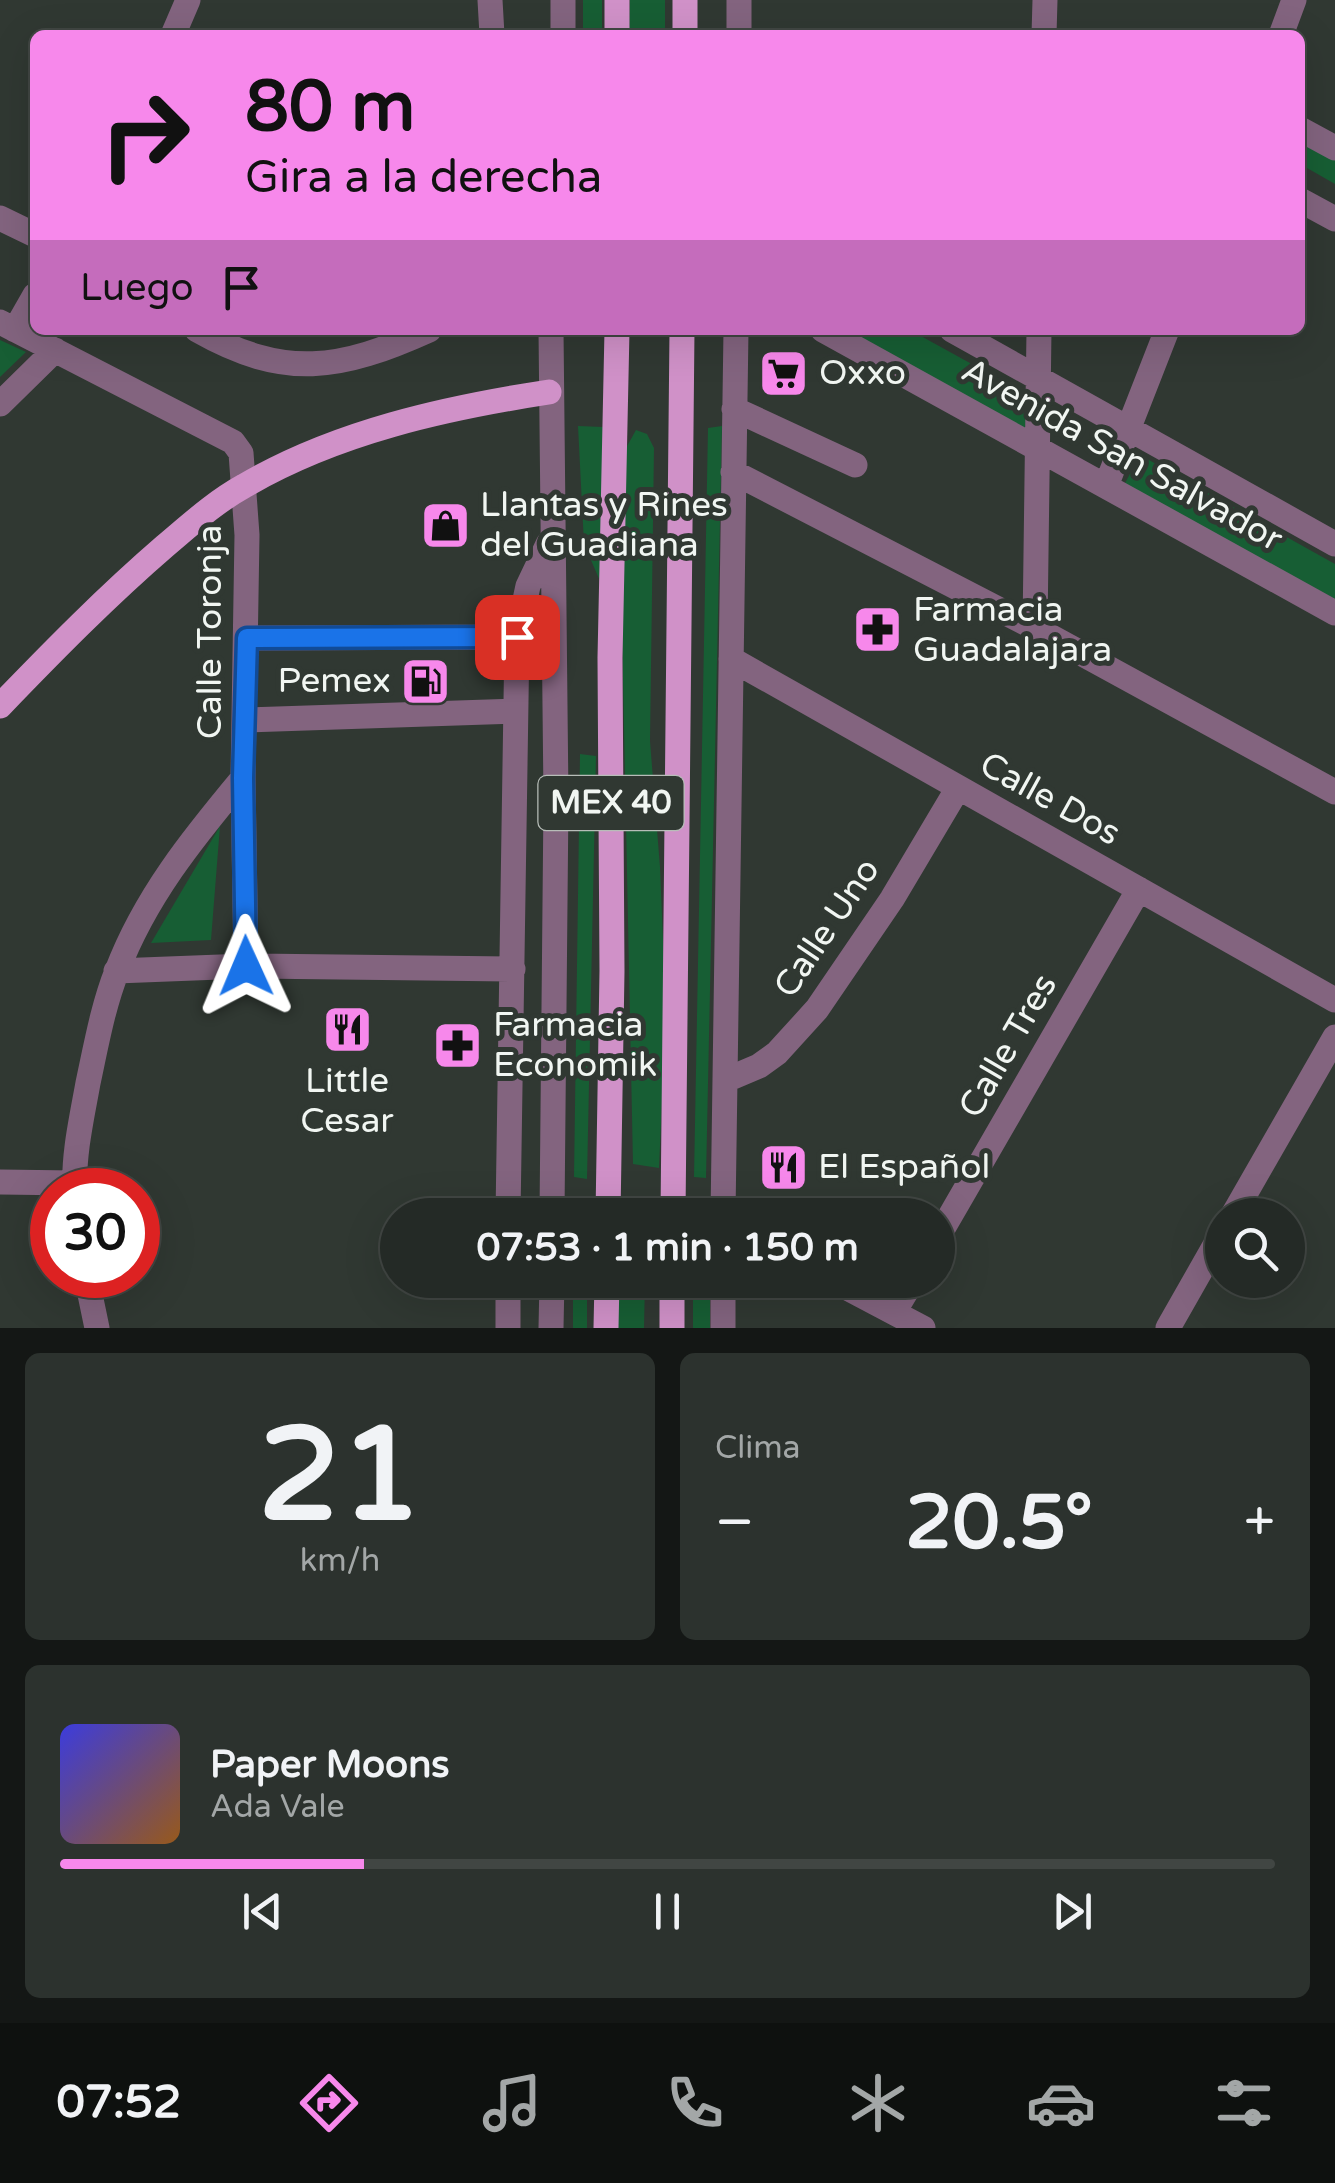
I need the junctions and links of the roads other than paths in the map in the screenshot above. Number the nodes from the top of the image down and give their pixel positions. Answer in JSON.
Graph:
{"nodes":[{"id":1,"x":188,"y":0,"type":"edge"},
{"id":2,"x":490,"y":0,"type":"edge"},
{"id":3,"x":563,"y":0,"type":"edge"},
{"id":4,"x":617,"y":0,"type":"edge"},
{"id":5,"x":685,"y":0,"type":"edge"},
{"id":6,"x":739,"y":0,"type":"edge"},
{"id":7,"x":1045,"y":0,"type":"edge"},
{"id":8,"x":1294,"y":0,"type":"edge"},
{"id":9,"x":174,"y":30,"type":"edge"},
{"id":10,"x":492,"y":30,"type":"edge"},
{"id":11,"x":563,"y":30,"type":"edge"},
{"id":12,"x":617,"y":30,"type":"edge"},
{"id":13,"x":685,"y":30,"type":"edge"},
{"id":14,"x":740,"y":30,"type":"edge"},
{"id":15,"x":1044,"y":30,"type":"edge"},
{"id":16,"x":1283,"y":30,"type":"edge"},
{"id":17,"x":1305,"y":132,"type":"edge"},
{"id":18,"x":1335,"y":148,"type":"edge"},
{"id":19,"x":1305,"y":203,"type":"edge"},
{"id":20,"x":0,"y":218,"type":"edge"},
{"id":21,"x":1335,"y":219,"type":"edge"},
{"id":22,"x":30,"y":233,"type":"edge"},
{"id":23,"x":30,"y":301,"type":"edge"},
{"id":24,"x":8,"y":326,"type":"edge"},
{"id":25,"x":209,"y":335,"type":"edge"},
{"id":26,"x":419,"y":335,"type":"edge"},
{"id":27,"x":551,"y":335,"type":"edge"},
{"id":28,"x":617,"y":335,"type":"edge"},
{"id":29,"x":682,"y":335,"type":"edge"},
{"id":30,"x":736,"y":335,"type":"edge"},
{"id":31,"x":831,"y":335,"type":"edge"},
{"id":32,"x":961,"y":335,"type":"edge"},
{"id":33,"x":1039,"y":335,"type":"edge"},
{"id":34,"x":1165,"y":335,"type":"edge"},
{"id":35,"x":55,"y":350,"type":"junction"},
{"id":36,"x":1038,"y":376,"type":"junction"},
{"id":37,"x":549,"y":392,"type":"junction"},
{"id":38,"x":0,"y":404,"type":"edge"},
{"id":39,"x":734,"y":409,"type":"junction"},
{"id":40,"x":1128,"y":429,"type":"junction"},
{"id":41,"x":1036,"y":449,"type":"junction"},
{"id":42,"x":854,"y":465,"type":"dead end"},
{"id":43,"x":733,"y":472,"type":"junction"},
{"id":44,"x":244,"y":486,"type":"junction"},
{"id":45,"x":1106,"y":486,"type":"junction"},
{"id":46,"x":551,"y":540,"type":"junction"},
{"id":47,"x":1335,"y":544,"type":"edge"},
{"id":48,"x":1335,"y":613,"type":"edge"},
{"id":49,"x":1036,"y":628,"type":"junction"},
{"id":50,"x":517,"y":637,"type":"junction"},
{"id":51,"x":247,"y":638,"type":"junction"},
{"id":52,"x":730,"y":660,"type":"junction"},
{"id":53,"x":0,"y":706,"type":"edge"},
{"id":54,"x":515,"y":711,"type":"junction"},
{"id":55,"x":246,"y":720,"type":"junction"},
{"id":56,"x":515,"y":750,"type":"junction"},
{"id":57,"x":243,"y":778,"type":"junction"},
{"id":58,"x":958,"y":788,"type":"junction"},
{"id":59,"x":1335,"y":792,"type":"edge"},
{"id":60,"x":556,"y":799,"type":"junction"},
{"id":61,"x":1140,"y":890,"type":"junction"},
{"id":62,"x":246,"y":966,"type":"junction"},
{"id":63,"x":513,"y":969,"type":"junction"},
{"id":64,"x":116,"y":972,"type":"junction"},
{"id":65,"x":1335,"y":1000,"type":"edge"},
{"id":66,"x":1335,"y":1037,"type":"edge"},
{"id":67,"x":726,"y":1080,"type":"junction"},
{"id":68,"x":77,"y":1168,"type":"edge"},
{"id":69,"x":0,"y":1182,"type":"edge"},
{"id":70,"x":30,"y":1184,"type":"edge"},
{"id":71,"x":508,"y":1198,"type":"edge"},
{"id":72,"x":552,"y":1198,"type":"edge"},
{"id":73,"x":608,"y":1198,"type":"edge"},
{"id":74,"x":672,"y":1198,"type":"edge"},
{"id":75,"x":723,"y":1198,"type":"edge"},
{"id":76,"x":1242,"y":1198,"type":"edge"},
{"id":77,"x":955,"y":1208,"type":"edge"},
{"id":78,"x":1205,"y":1262,"type":"edge"},
{"id":79,"x":91,"y":1298,"type":"edge"},
{"id":80,"x":508,"y":1298,"type":"edge"},
{"id":81,"x":552,"y":1298,"type":"edge"},
{"id":82,"x":607,"y":1298,"type":"edge"},
{"id":83,"x":672,"y":1298,"type":"edge"},
{"id":84,"x":723,"y":1298,"type":"edge"},
{"id":85,"x":867,"y":1298,"type":"edge"},
{"id":86,"x":902,"y":1298,"type":"edge"},
{"id":87,"x":894,"y":1312,"type":"junction"},
{"id":88,"x":97,"y":1328,"type":"edge"},
{"id":89,"x":508,"y":1328,"type":"edge"},
{"id":90,"x":552,"y":1328,"type":"edge"},
{"id":91,"x":606,"y":1328,"type":"edge"},
{"id":92,"x":672,"y":1328,"type":"edge"},
{"id":93,"x":723,"y":1328,"type":"edge"},
{"id":94,"x":923,"y":1328,"type":"edge"},
{"id":95,"x":1168,"y":1328,"type":"edge"}],
"edges":[{"from":1,"to":9,"type":"street"},
{"from":2,"to":10,"type":"street"},
{"from":3,"to":11,"type":"street"},
{"from":4,"to":12,"type":"main road"},
{"from":5,"to":13,"type":"main road"},
{"from":6,"to":14,"type":"street"},
{"from":7,"to":15,"type":"street"},
{"from":8,"to":16,"type":"street"},
{"from":17,"to":18,"type":"street"},
{"from":19,"to":21,"type":"street"},
{"from":20,"to":22,"type":"street"},
{"from":23,"to":24,"type":"street"},
{"from":24,"to":35,"type":"street","name":"Calle Toronja"},
{"from":25,"to":26,"type":"street"},
{"from":27,"to":37,"type":"street"},
{"from":28,"to":73,"type":"main road","number":"MEX 40"},
{"from":29,"to":74,"type":"main road","number":"MEX 40"},
{"from":30,"to":39,"type":"street"},
{"from":31,"to":41,"type":"street","name":"Avenida San Salvador"},
{"from":32,"to":36,"type":"street","name":"Avenida San Salvador"},
{"from":33,"to":36,"type":"street"},
{"from":34,"to":40,"type":"street"},
{"from":35,"to":38,"type":"street"},
{"from":35,"to":44,"type":"street","name":"Calle Toronja"},
{"from":36,"to":40,"type":"street","name":"Avenida San Salvador"},
{"from":36,"to":41,"type":"street"},
{"from":37,"to":44,"type":"main road"},
{"from":37,"to":46,"type":"street"},
{"from":39,"to":42,"type":"street"},
{"from":39,"to":43,"type":"street"},
{"from":40,"to":45,"type":"street"},
{"from":40,"to":47,"type":"street","name":"Avenida San Salvador"},
{"from":41,"to":45,"type":"street","name":"Avenida San Salvador"},
{"from":41,"to":49,"type":"street"},
{"from":43,"to":49,"type":"street"},
{"from":43,"to":52,"type":"street"},
{"from":44,"to":51,"type":"street","name":"Calle Toronja"},
{"from":44,"to":53,"type":"main road"},
{"from":45,"to":48,"type":"street","name":"Avenida San Salvador"},
{"from":46,"to":50,"type":"street"},
{"from":46,"to":60,"type":"street"},
{"from":49,"to":59,"type":"street"},
{"from":50,"to":51,"type":"street"},
{"from":50,"to":54,"type":"street"},
{"from":51,"to":55,"type":"street","name":"Calle Toronja"},
{"from":52,"to":58,"type":"street","name":"Calle Dos"},
{"from":52,"to":67,"type":"street"},
{"from":54,"to":55,"type":"street"},
{"from":54,"to":56,"type":"street"},
{"from":55,"to":57,"type":"street","name":"Calle Toronja"},
{"from":56,"to":60,"type":"street"},
{"from":56,"to":63,"type":"street"},
{"from":57,"to":62,"type":"street","name":"Calle Toronja"},
{"from":57,"to":64,"type":"street","name":"Calle Toronja"},
{"from":58,"to":61,"type":"street","name":"Calle Dos"},
{"from":58,"to":67,"type":"street","name":"Calle Uno"},
{"from":60,"to":72,"type":"street"},
{"from":61,"to":65,"type":"street","name":"Calle Dos"},
{"from":61,"to":77,"type":"street","name":"Calle Tres"},
{"from":62,"to":63,"type":"street"},
{"from":62,"to":64,"type":"street"},
{"from":63,"to":71,"type":"street"},
{"from":64,"to":68,"type":"street","name":"Calle Toronja"},
{"from":66,"to":76,"type":"street"},
{"from":67,"to":75,"type":"street"},
{"from":69,"to":70,"type":"street"},
{"from":78,"to":95,"type":"street"},
{"from":79,"to":88,"type":"street"},
{"from":80,"to":89,"type":"street"},
{"from":81,"to":90,"type":"street"},
{"from":82,"to":91,"type":"main road"},
{"from":83,"to":92,"type":"main road"},
{"from":84,"to":93,"type":"street"},
{"from":85,"to":87,"type":"street"},
{"from":86,"to":87,"type":"street"},
{"from":87,"to":94,"type":"street"}]}
